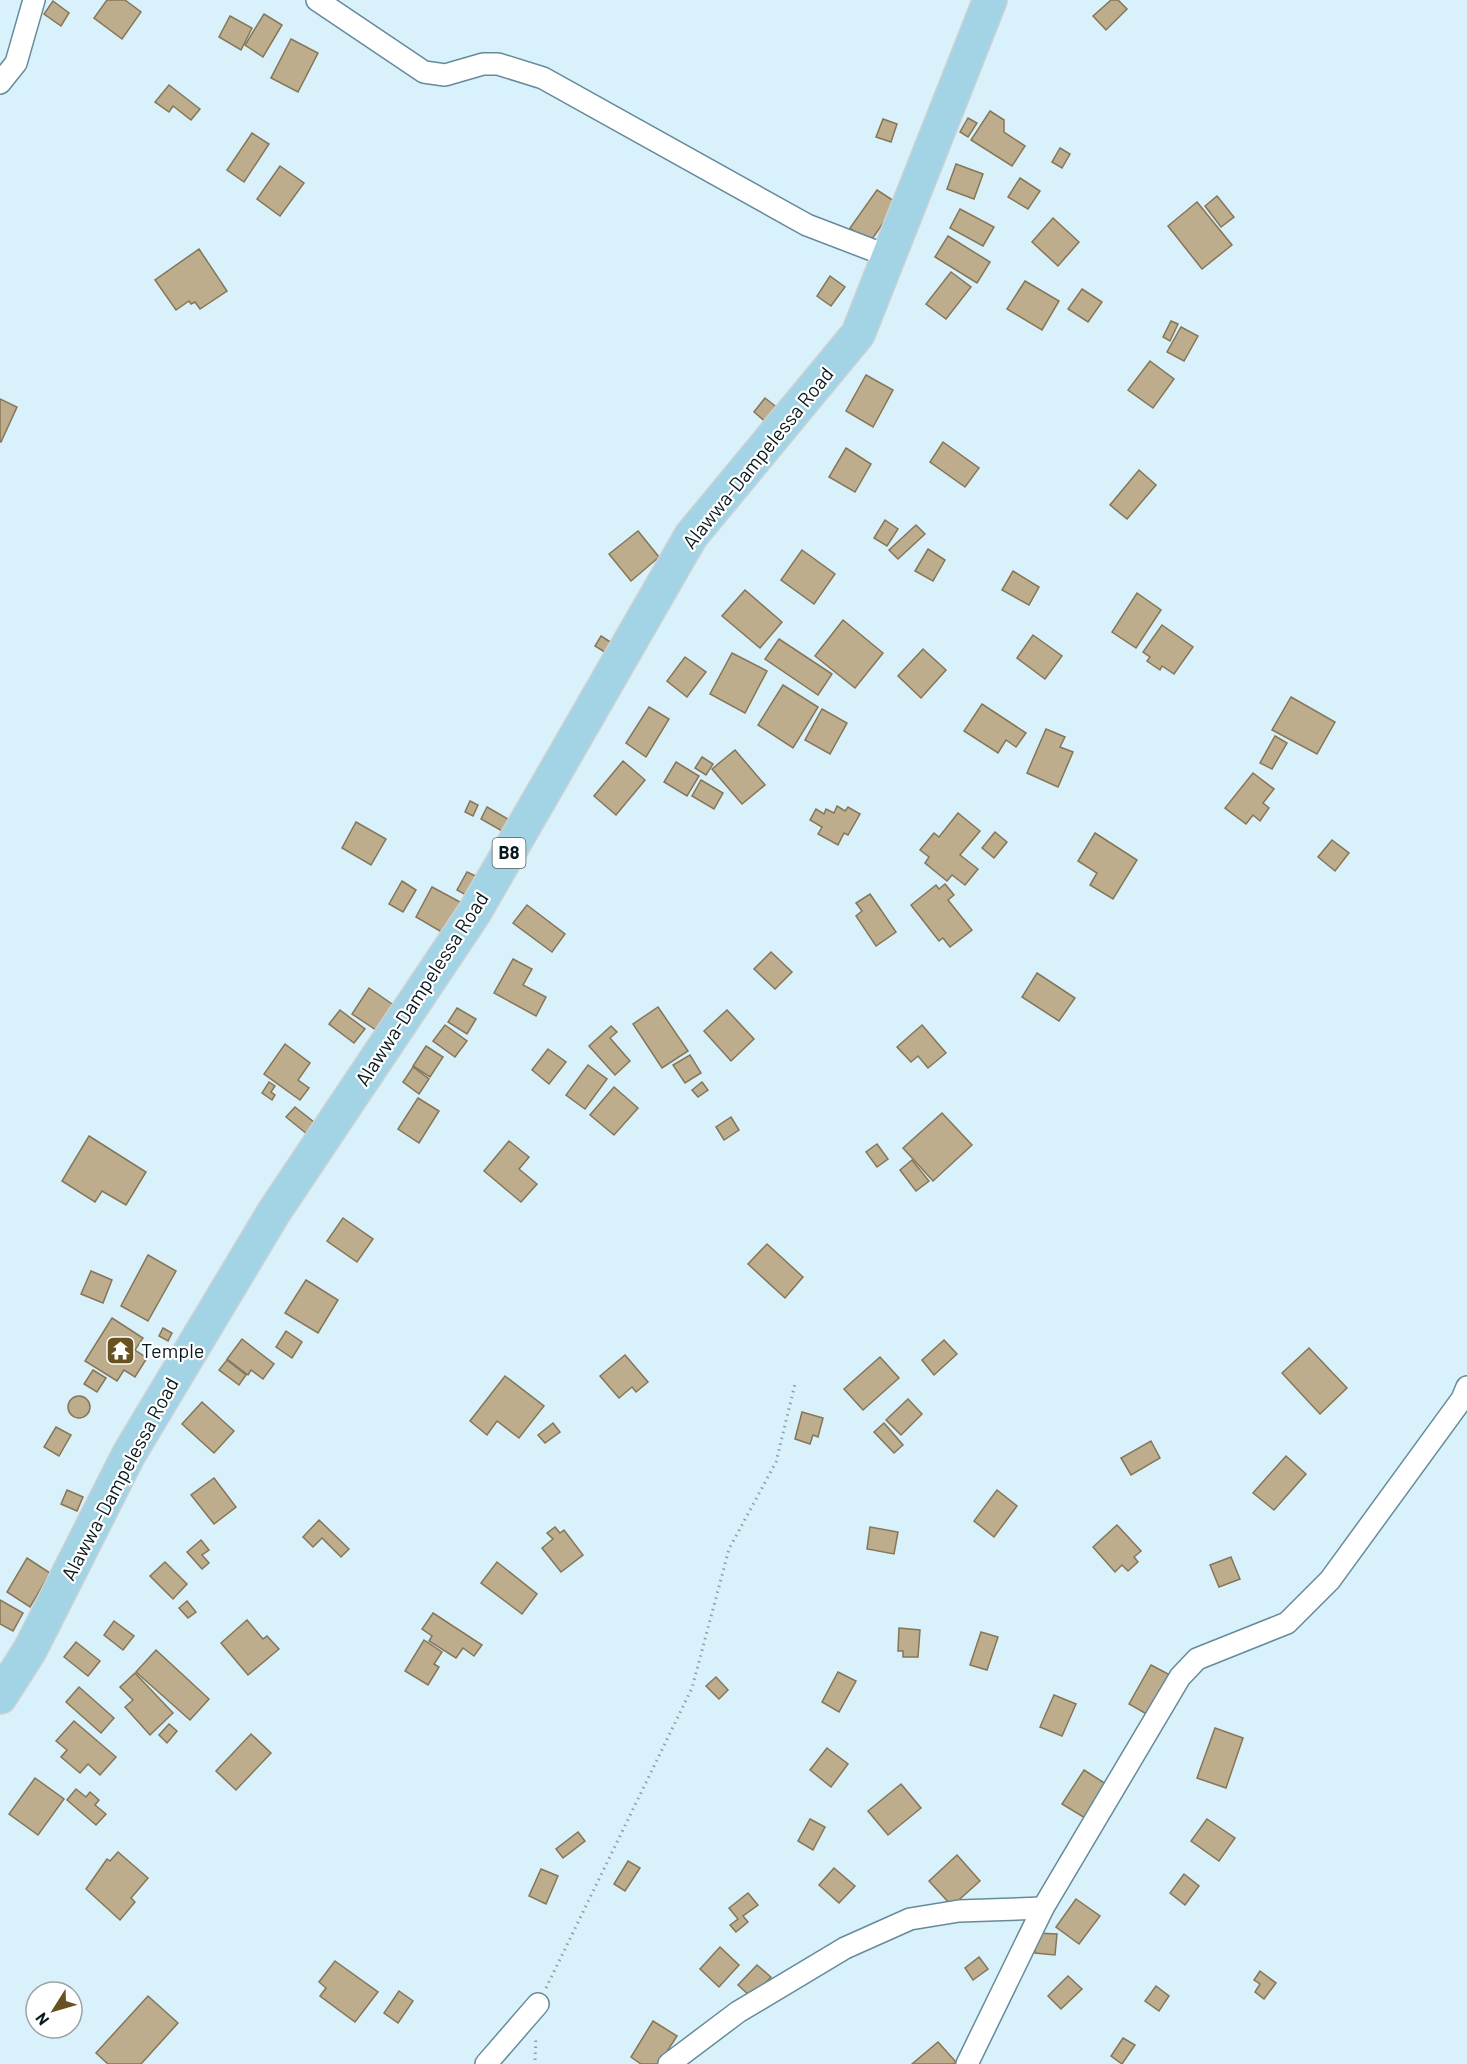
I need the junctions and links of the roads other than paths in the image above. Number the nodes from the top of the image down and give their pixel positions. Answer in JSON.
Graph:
{"nodes":[{"id":1,"x":34,"y":0,"type":"edge"},
{"id":2,"x":317,"y":0,"type":"edge"},
{"id":3,"x":990,"y":0,"type":"edge"},
{"id":4,"x":0,"y":83,"type":"edge"},
{"id":5,"x":888,"y":256,"type":"junction"},
{"id":6,"x":1467,"y":1387,"type":"edge"},
{"id":7,"x":0,"y":1697,"type":"edge"},
{"id":8,"x":1043,"y":1908,"type":"junction"},
{"id":9,"x":538,"y":2004,"type":"road end"},
{"id":10,"x":486,"y":2064,"type":"edge"},
{"id":11,"x":669,"y":2064,"type":"edge"},
{"id":12,"x":967,"y":2064,"type":"edge"}],
"edges":[{"from":1,"to":4,"type":"street"},
{"from":2,"to":5,"type":"street"},
{"from":3,"to":5,"type":"main road","name":"Alawwa-Dampelessa Road","number":"B8"},
{"from":5,"to":7,"type":"main road","name":"Alawwa-Dampelessa Road","number":"B8"},
{"from":6,"to":8,"type":"street"},
{"from":8,"to":11,"type":"street"},
{"from":8,"to":12,"type":"street"},
{"from":9,"to":10,"type":"street"}]}
